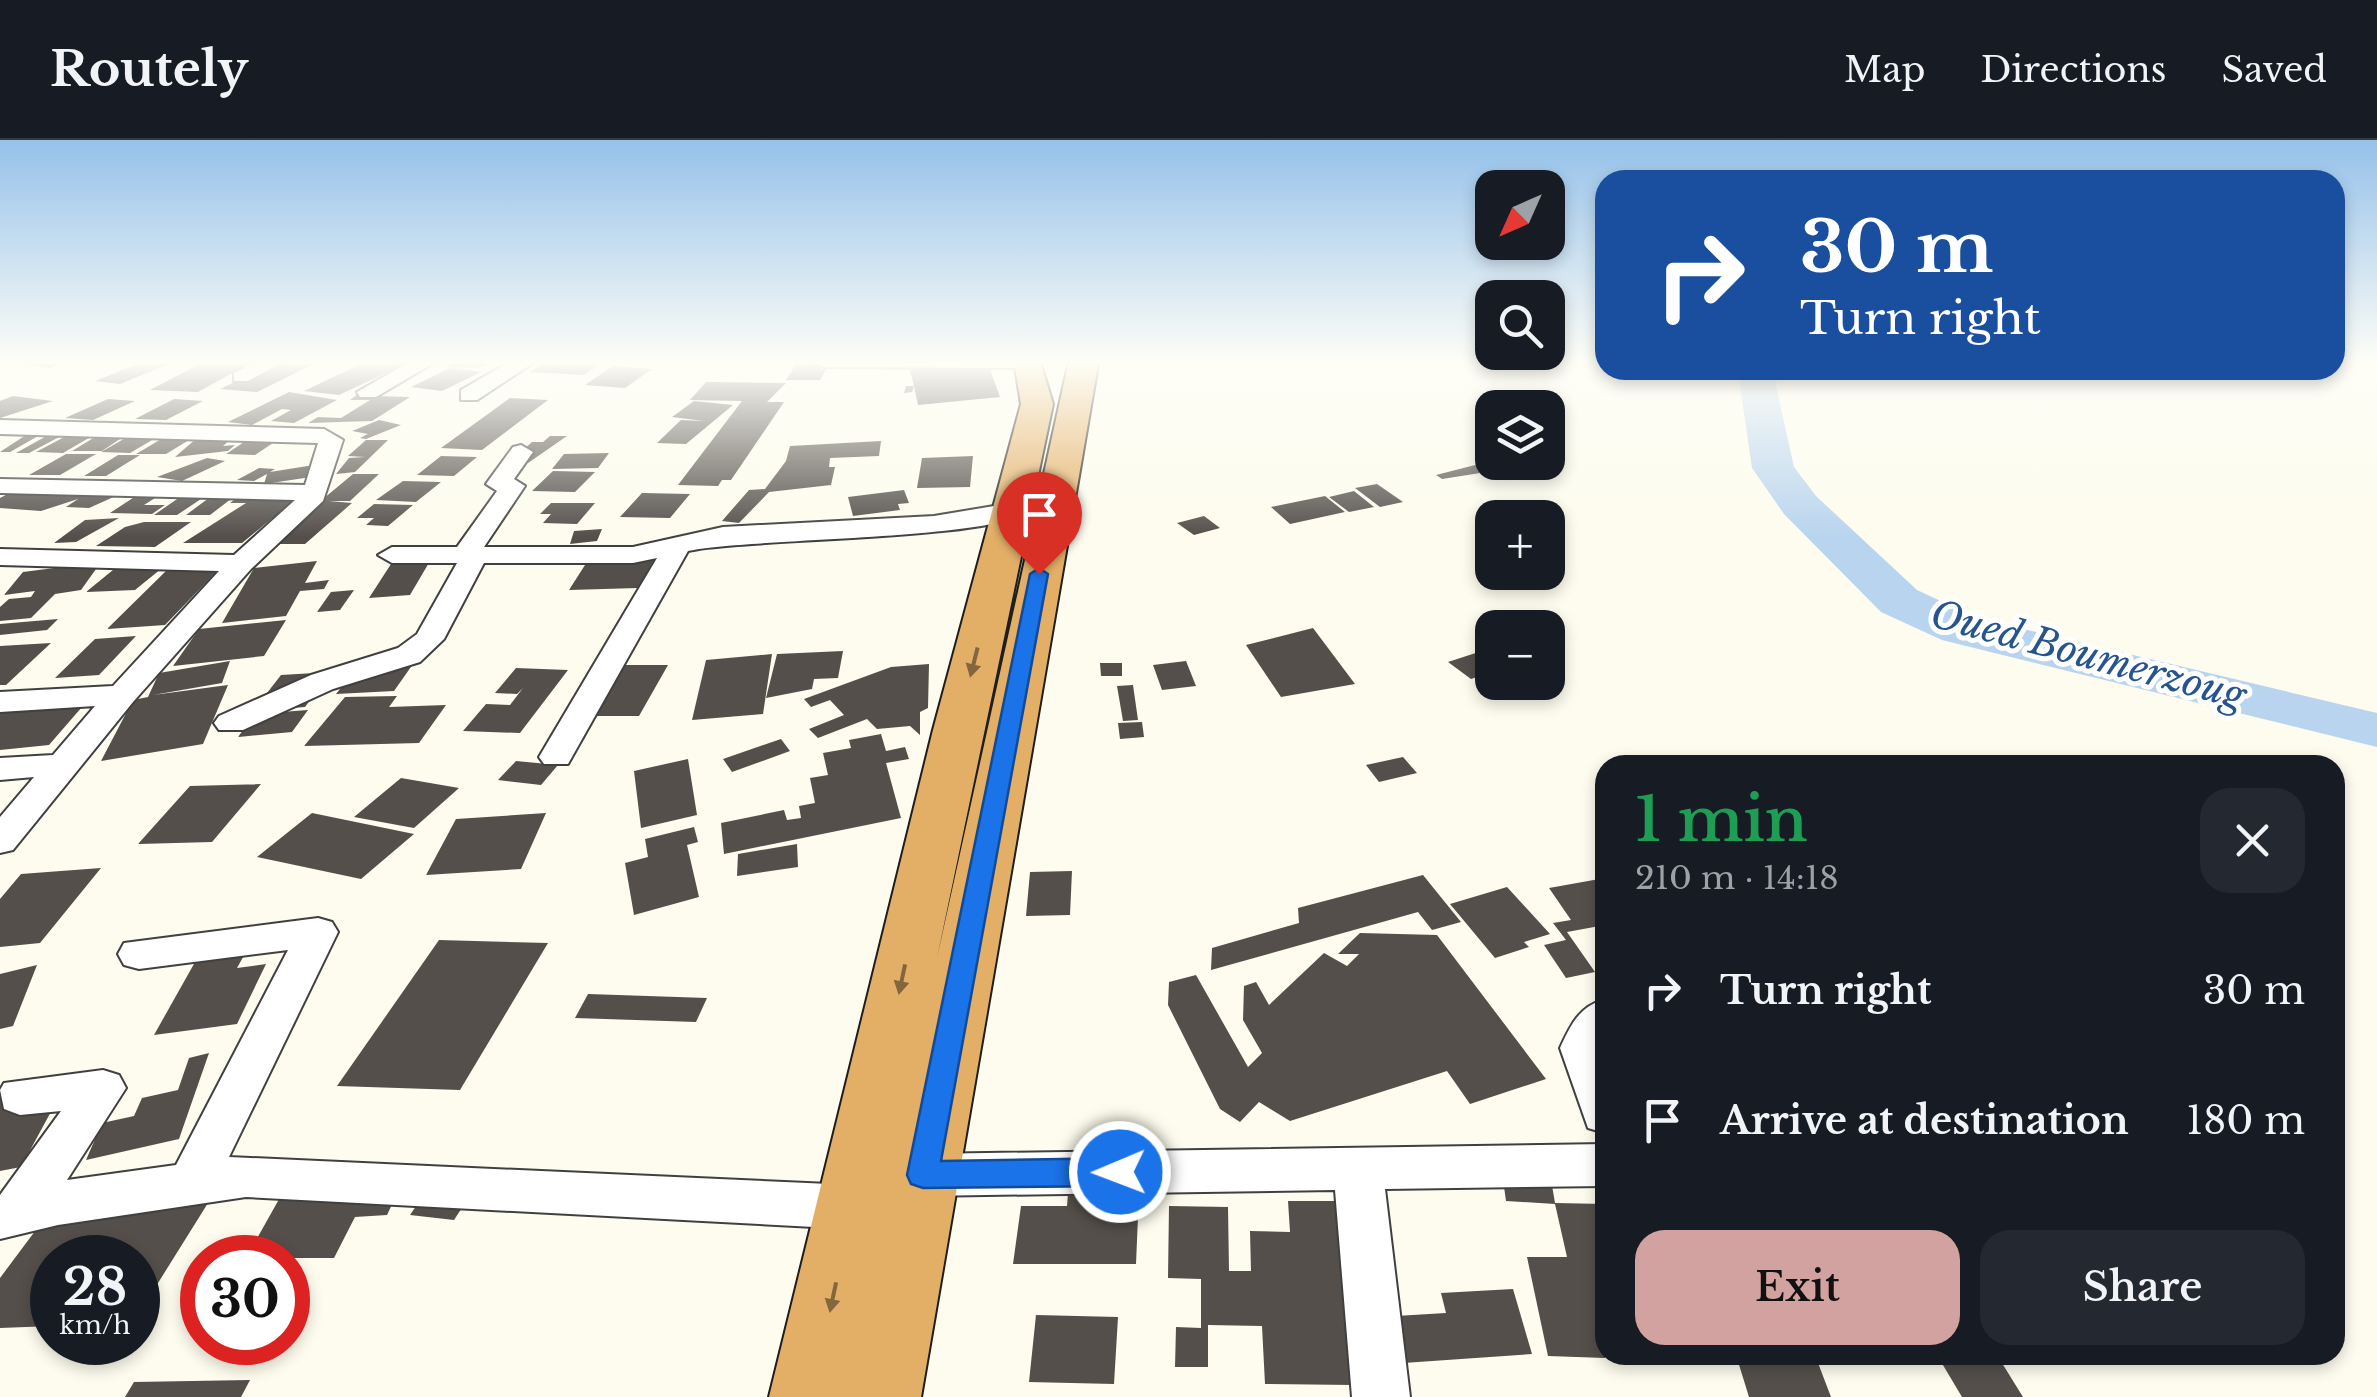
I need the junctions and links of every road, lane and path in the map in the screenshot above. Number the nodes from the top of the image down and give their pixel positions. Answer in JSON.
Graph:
{"nodes":[{"id":1,"x":1033,"y":420,"type":"edge"},
{"id":2,"x":1074,"y":420,"type":"edge"},
{"id":3,"x":0,"y":427,"type":"edge"},
{"id":4,"x":521,"y":452,"type":"dead end"},
{"id":5,"x":0,"y":486,"type":"edge"},
{"id":6,"x":315,"y":493,"type":"junction"},
{"id":7,"x":1012,"y":511,"type":"junction"},
{"id":8,"x":678,"y":545,"type":"junction"},
{"id":9,"x":392,"y":555,"type":"dead end"},
{"id":10,"x":470,"y":555,"type":"junction"},
{"id":11,"x":0,"y":557,"type":"edge"},
{"id":12,"x":32,"y":558,"type":"junction"},
{"id":13,"x":242,"y":562,"type":"junction"},
{"id":14,"x":0,"y":588,"type":"edge"},
{"id":15,"x":122,"y":695,"type":"junction"},
{"id":16,"x":0,"y":702,"type":"edge"},
{"id":17,"x":231,"y":723,"type":"dead end"},
{"id":18,"x":556,"y":757,"type":"dead end"},
{"id":19,"x":63,"y":765,"type":"junction"},
{"id":20,"x":0,"y":769,"type":"edge"},
{"id":21,"x":0,"y":841,"type":"edge"},
{"id":22,"x":139,"y":954,"type":"dead end"},
{"id":23,"x":1595,"y":1024,"type":"edge"},
{"id":24,"x":1595,"y":1085,"type":"edge"},
{"id":25,"x":20,"y":1096,"type":"dead end"},
{"id":26,"x":1595,"y":1165,"type":"edge"},
{"id":27,"x":1358,"y":1169,"type":"junction"},
{"id":28,"x":923,"y":1175,"type":"junction"},
{"id":29,"x":191,"y":1184,"type":"junction"},
{"id":30,"x":852,"y":1207,"type":"junction"},
{"id":31,"x":8,"y":1215,"type":"edge"},
{"id":32,"x":810,"y":1397,"type":"edge"},
{"id":33,"x":880,"y":1397,"type":"edge"},
{"id":34,"x":1381,"y":1397,"type":"edge"}],
"edges":[{"from":1,"to":7,"type":"highway"},
{"from":2,"to":28,"type":"highway"},
{"from":3,"to":6,"type":"street"},
{"from":4,"to":10,"type":"street"},
{"from":5,"to":6,"type":"street"},
{"from":6,"to":13,"type":"street"},
{"from":7,"to":8,"type":"street"},
{"from":7,"to":30,"type":"highway","one_way":true},
{"from":8,"to":10,"type":"street"},
{"from":8,"to":18,"type":"street"},
{"from":9,"to":10,"type":"street"},
{"from":10,"to":17,"type":"street"},
{"from":11,"to":12,"type":"street"},
{"from":12,"to":13,"type":"street"},
{"from":12,"to":14,"type":"street"},
{"from":13,"to":15,"type":"street"},
{"from":15,"to":16,"type":"street"},
{"from":15,"to":19,"type":"street"},
{"from":19,"to":20,"type":"street"},
{"from":19,"to":21,"type":"street"},
{"from":22,"to":29,"type":"street"},
{"from":23,"to":24,"type":"street"},
{"from":25,"to":31,"type":"street"},
{"from":26,"to":27,"type":"street"},
{"from":27,"to":28,"type":"street"},
{"from":27,"to":34,"type":"street"},
{"from":28,"to":33,"type":"highway"},
{"from":29,"to":30,"type":"street"},
{"from":29,"to":31,"type":"street"},
{"from":30,"to":32,"type":"highway","one_way":true}]}
